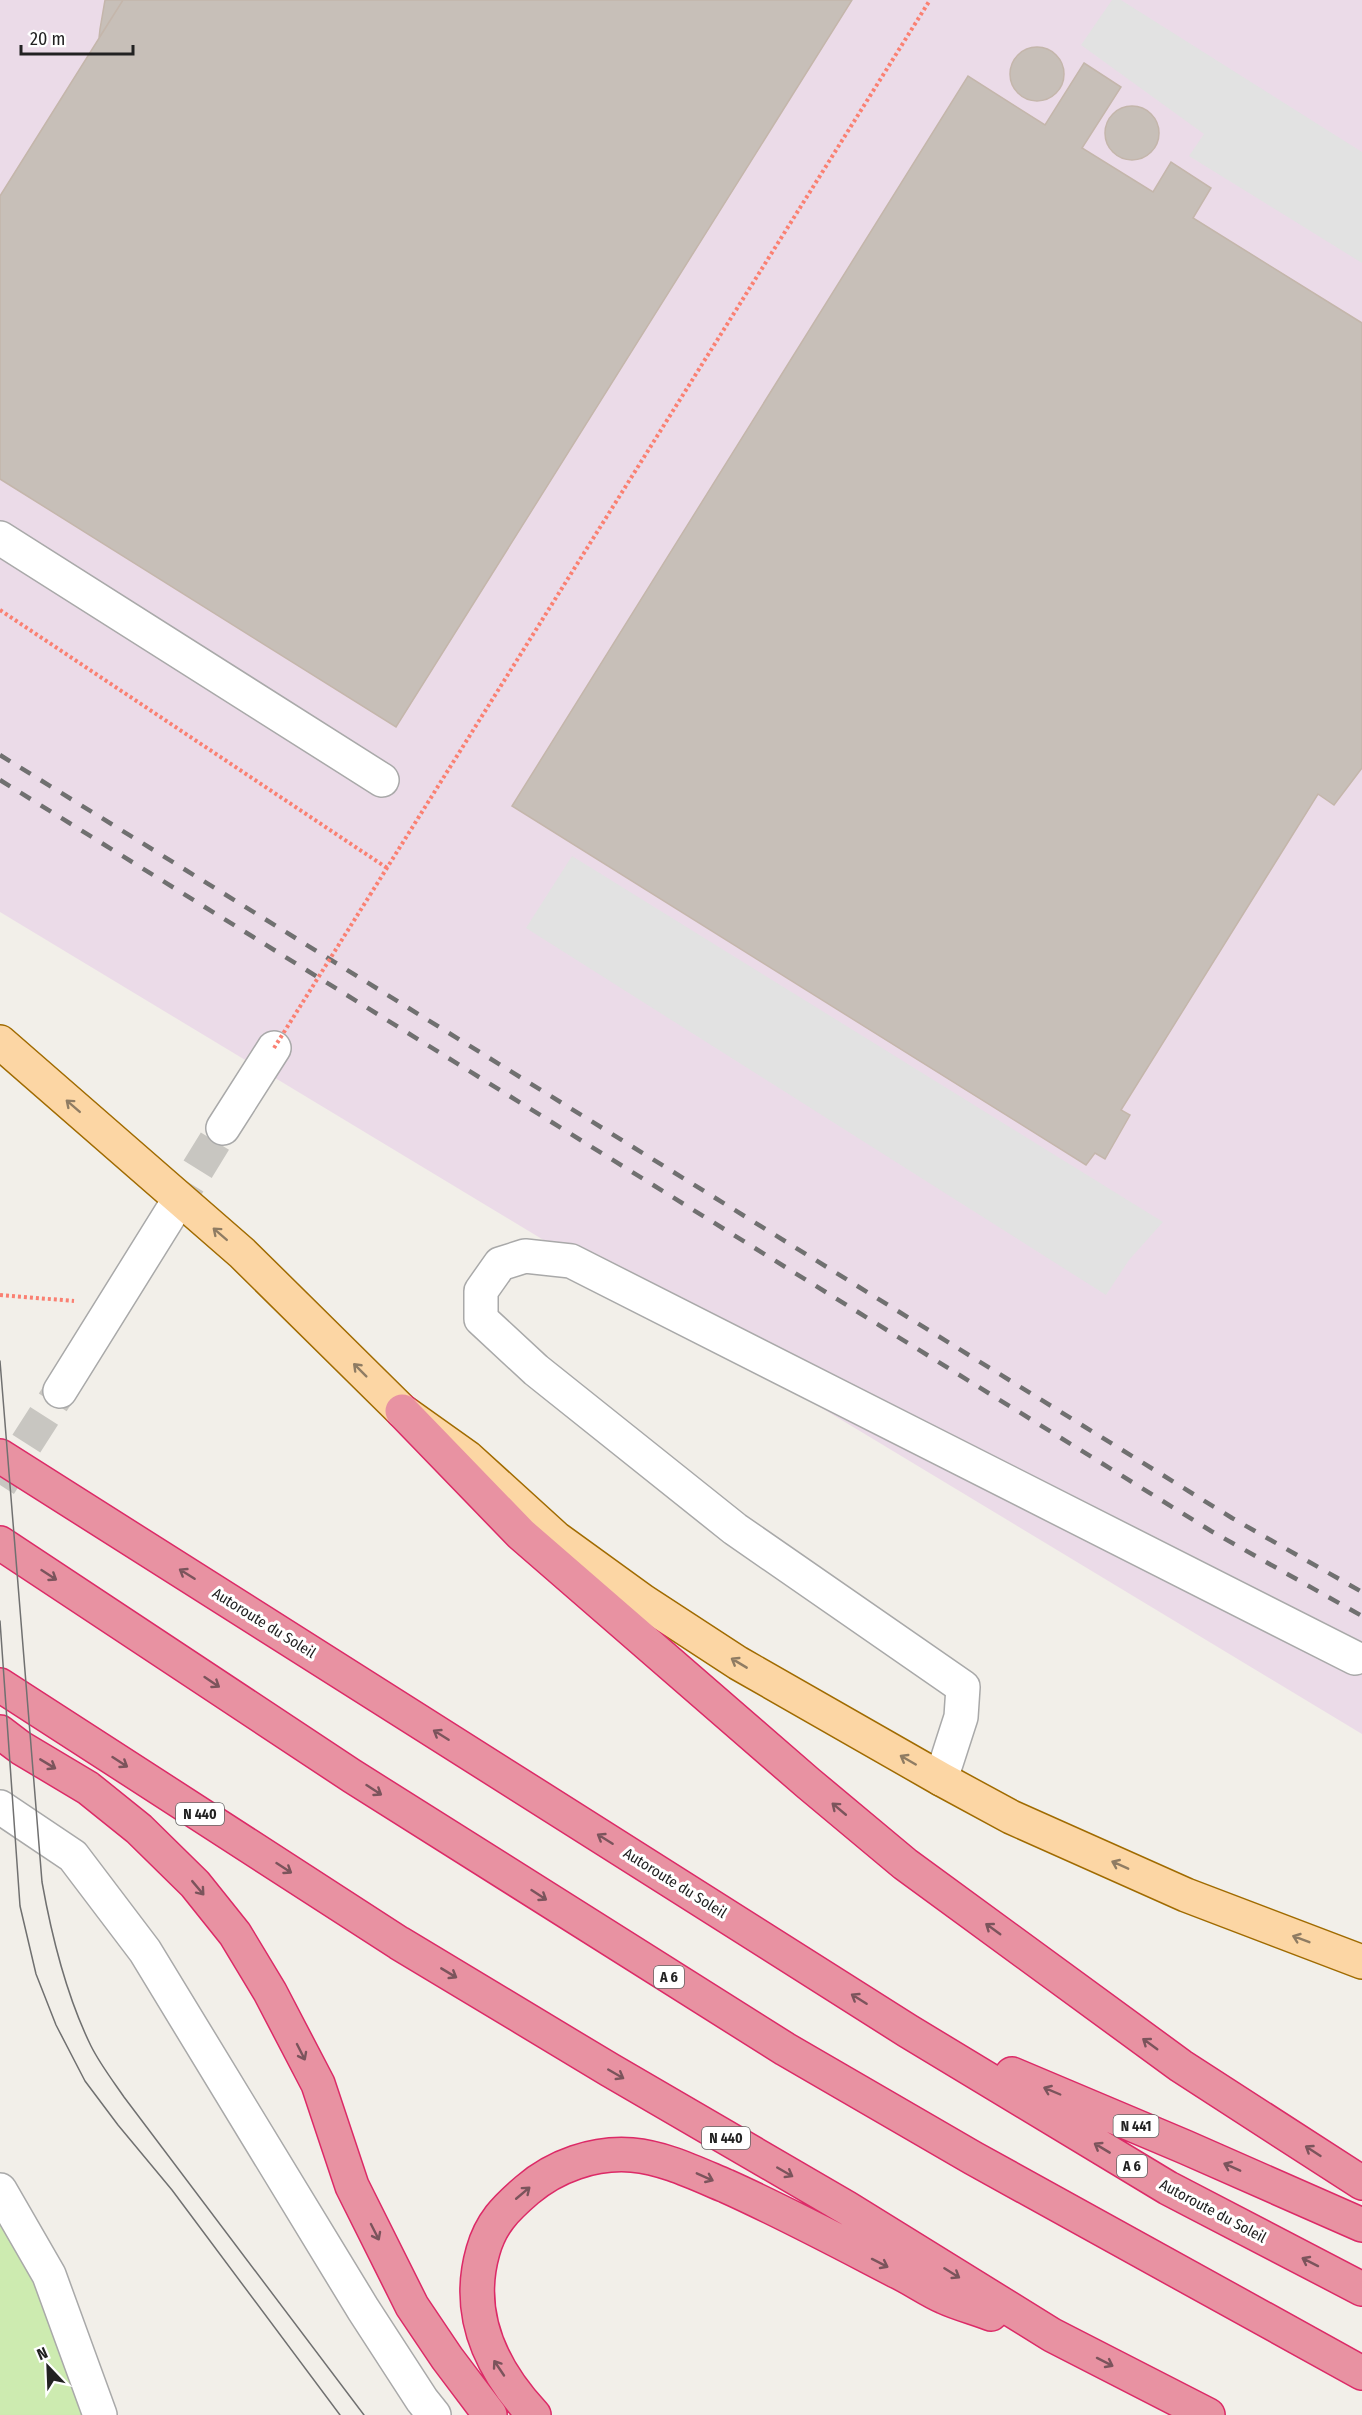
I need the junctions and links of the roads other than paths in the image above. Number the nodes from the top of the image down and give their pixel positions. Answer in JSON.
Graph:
{"nodes":[{"id":1,"x":0,"y":538,"type":"edge"},
{"id":2,"x":382,"y":780,"type":"dead end"},
{"id":3,"x":0,"y":1042,"type":"edge"},
{"id":4,"x":274,"y":1048,"type":"road end"},
{"id":5,"x":223,"y":1128,"type":"tunnel mouth"},
{"id":6,"x":172,"y":1211,"type":"tunnel mouth"},
{"id":7,"x":60,"y":1391,"type":"tunnel mouth"},
{"id":8,"x":402,"y":1411,"type":"junction"},
{"id":9,"x":0,"y":1456,"type":"edge"},
{"id":10,"x":0,"y":1543,"type":"edge"},
{"id":11,"x":1355,"y":1658,"type":"dead end"},
{"id":12,"x":0,"y":1685,"type":"edge"},
{"id":13,"x":0,"y":1732,"type":"edge"},
{"id":14,"x":940,"y":1779,"type":"junction"},
{"id":15,"x":0,"y":1807,"type":"edge"},
{"id":16,"x":1362,"y":1962,"type":"edge"},
{"id":17,"x":908,"y":2031,"type":"junction"},
{"id":18,"x":1362,"y":2183,"type":"edge"},
{"id":19,"x":0,"y":2190,"type":"edge"},
{"id":20,"x":1362,"y":2225,"type":"edge"},
{"id":21,"x":1362,"y":2289,"type":"edge"},
{"id":22,"x":1053,"y":2335,"type":"junction"},
{"id":23,"x":1362,"y":2373,"type":"edge"},
{"id":24,"x":100,"y":2415,"type":"edge"},
{"id":25,"x":434,"y":2415,"type":"edge"},
{"id":26,"x":490,"y":2415,"type":"edge"},
{"id":27,"x":534,"y":2415,"type":"edge"},
{"id":28,"x":1208,"y":2415,"type":"edge"}],
"edges":[{"from":1,"to":2,"type":"street"},
{"from":8,"to":3,"type":"main road","one_way":true},
{"from":4,"to":5,"type":"street"},
{"from":6,"to":7,"type":"street"},
{"from":14,"to":8,"type":"main road","one_way":true},
{"from":18,"to":8,"type":"highway","one_way":true},
{"from":17,"to":9,"type":"highway","name":"Autoroute du Soleil","number":"A 6","one_way":true},
{"from":10,"to":23,"type":"highway","number":"A 6","one_way":true},
{"from":11,"to":14,"type":"street"},
{"from":12,"to":22,"type":"highway","number":"N 440","one_way":true},
{"from":13,"to":26,"type":"highway","one_way":true},
{"from":16,"to":14,"type":"main road","one_way":true},
{"from":15,"to":25,"type":"street"},
{"from":20,"to":17,"type":"highway","number":"N 441","one_way":true},
{"from":21,"to":17,"type":"highway","name":"Autoroute du Soleil","number":"A 6","one_way":true},
{"from":19,"to":24,"type":"street"},
{"from":27,"to":22,"type":"highway","one_way":true},
{"from":22,"to":28,"type":"highway","number":"N 440","one_way":true}]}
